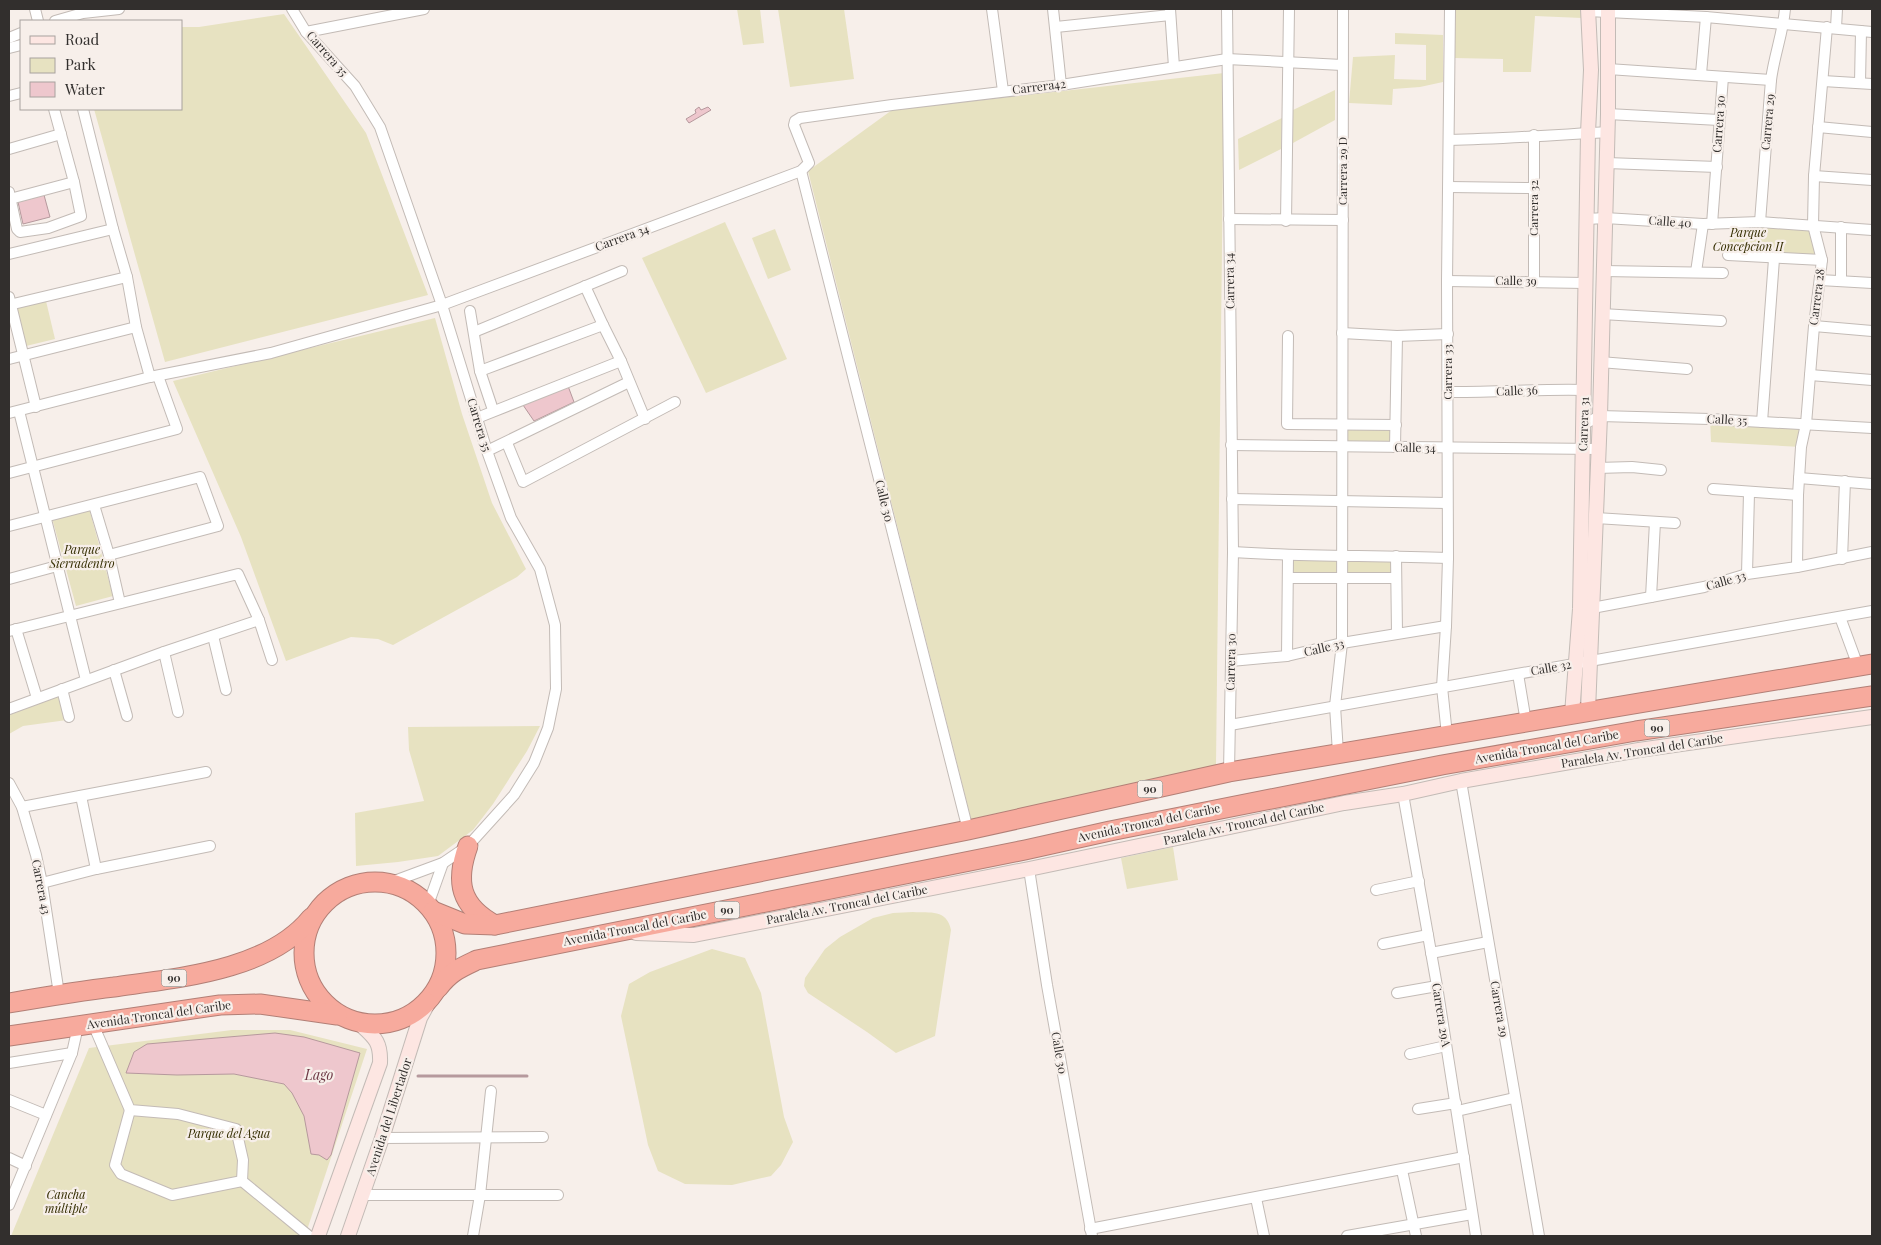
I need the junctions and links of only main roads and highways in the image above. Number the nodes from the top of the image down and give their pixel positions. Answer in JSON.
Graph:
{"nodes":[{"id":1,"x":1865,"y":665,"type":"edge"},
{"id":2,"x":1872,"y":696,"type":"edge"},
{"id":3,"x":468,"y":846,"type":"road end"},
{"id":4,"x":320,"y":908,"type":"junction"},
{"id":5,"x":430,"y":908,"type":"junction"},
{"id":6,"x":495,"y":925,"type":"junction"},
{"id":7,"x":434,"y":993,"type":"junction"},
{"id":8,"x":9,"y":1003,"type":"edge"},
{"id":9,"x":339,"y":1015,"type":"junction"},
{"id":10,"x":9,"y":1036,"type":"edge"}],
"edges":[{"from":1,"to":6,"type":"highway","number":"90"},
{"from":2,"to":7,"type":"highway","name":"Avenida Troncal del Caribe","number":"90"},
{"from":3,"to":6,"type":"highway"},
{"from":4,"to":5,"type":"highway"},
{"from":4,"to":8,"type":"highway","number":"90"},
{"from":4,"to":9,"type":"highway"},
{"from":5,"to":6,"type":"highway","number":"90"},
{"from":5,"to":7,"type":"highway"},
{"from":7,"to":9,"type":"highway"},
{"from":9,"to":10,"type":"highway","name":"Avenida Troncal del Caribe"}]}
